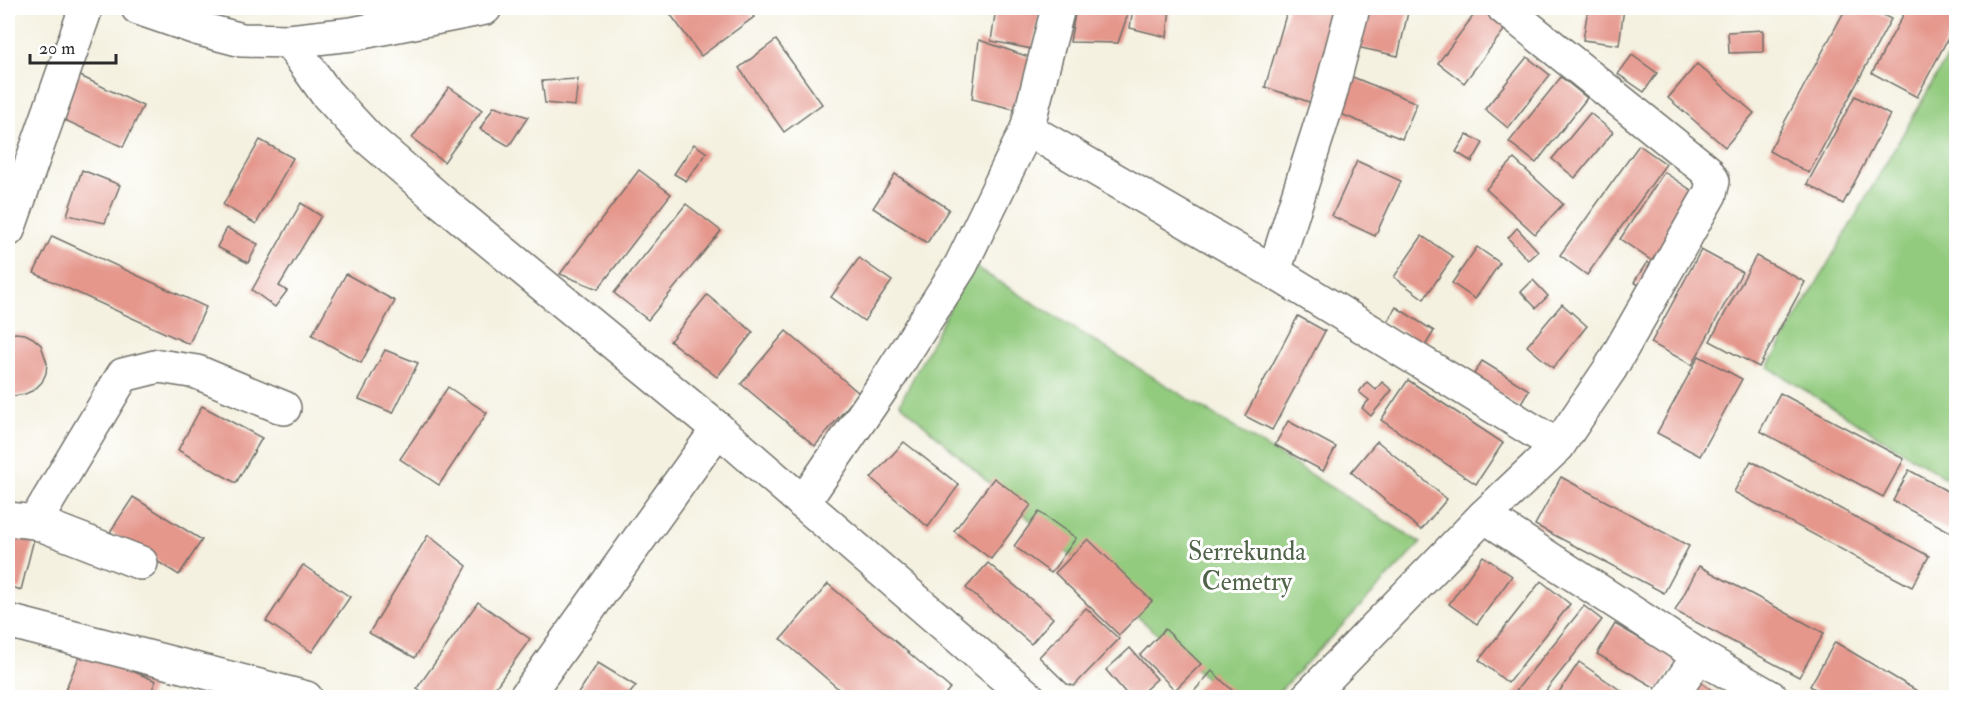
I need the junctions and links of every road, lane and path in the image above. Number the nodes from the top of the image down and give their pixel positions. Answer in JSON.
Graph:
{"nodes":[{"id":1,"x":86,"y":8,"type":"edge"},
{"id":2,"x":138,"y":8,"type":"edge"},
{"id":3,"x":485,"y":8,"type":"edge"},
{"id":4,"x":1058,"y":8,"type":"edge"},
{"id":5,"x":1353,"y":8,"type":"edge"},
{"id":6,"x":1504,"y":8,"type":"edge"},
{"id":7,"x":289,"y":41,"type":"junction"},
{"id":8,"x":1027,"y":129,"type":"junction"},
{"id":9,"x":8,"y":230,"type":"edge"},
{"id":10,"x":1274,"y":272,"type":"junction"},
{"id":11,"x":284,"y":408,"type":"dead end"},
{"id":12,"x":718,"y":429,"type":"junction"},
{"id":13,"x":1558,"y":446,"type":"junction"},
{"id":14,"x":803,"y":503,"type":"junction"},
{"id":15,"x":1484,"y":516,"type":"junction"},
{"id":16,"x":21,"y":521,"type":"edge"},
{"id":17,"x":141,"y":563,"type":"dead end"},
{"id":18,"x":8,"y":621,"type":"edge"},
{"id":19,"x":1699,"y":656,"type":"junction"},
{"id":20,"x":306,"y":698,"type":"edge"},
{"id":21,"x":525,"y":698,"type":"edge"},
{"id":22,"x":1029,"y":698,"type":"edge"},
{"id":23,"x":1307,"y":698,"type":"edge"},
{"id":24,"x":1670,"y":698,"type":"edge"},
{"id":25,"x":1772,"y":698,"type":"edge"}],
"edges":[{"from":1,"to":9,"type":"street"},
{"from":2,"to":7,"type":"street"},
{"from":3,"to":7,"type":"street"},
{"from":4,"to":8,"type":"street"},
{"from":5,"to":10,"type":"street"},
{"from":6,"to":13,"type":"street"},
{"from":7,"to":12,"type":"street"},
{"from":8,"to":10,"type":"street"},
{"from":8,"to":14,"type":"street"},
{"from":10,"to":13,"type":"street"},
{"from":11,"to":16,"type":"street"},
{"from":12,"to":14,"type":"street"},
{"from":12,"to":21,"type":"street"},
{"from":13,"to":15,"type":"street"},
{"from":14,"to":22,"type":"street"},
{"from":15,"to":19,"type":"street"},
{"from":15,"to":23,"type":"street"},
{"from":16,"to":17,"type":"street"},
{"from":18,"to":20,"type":"street"},
{"from":19,"to":24,"type":"street"},
{"from":19,"to":25,"type":"street"}]}
